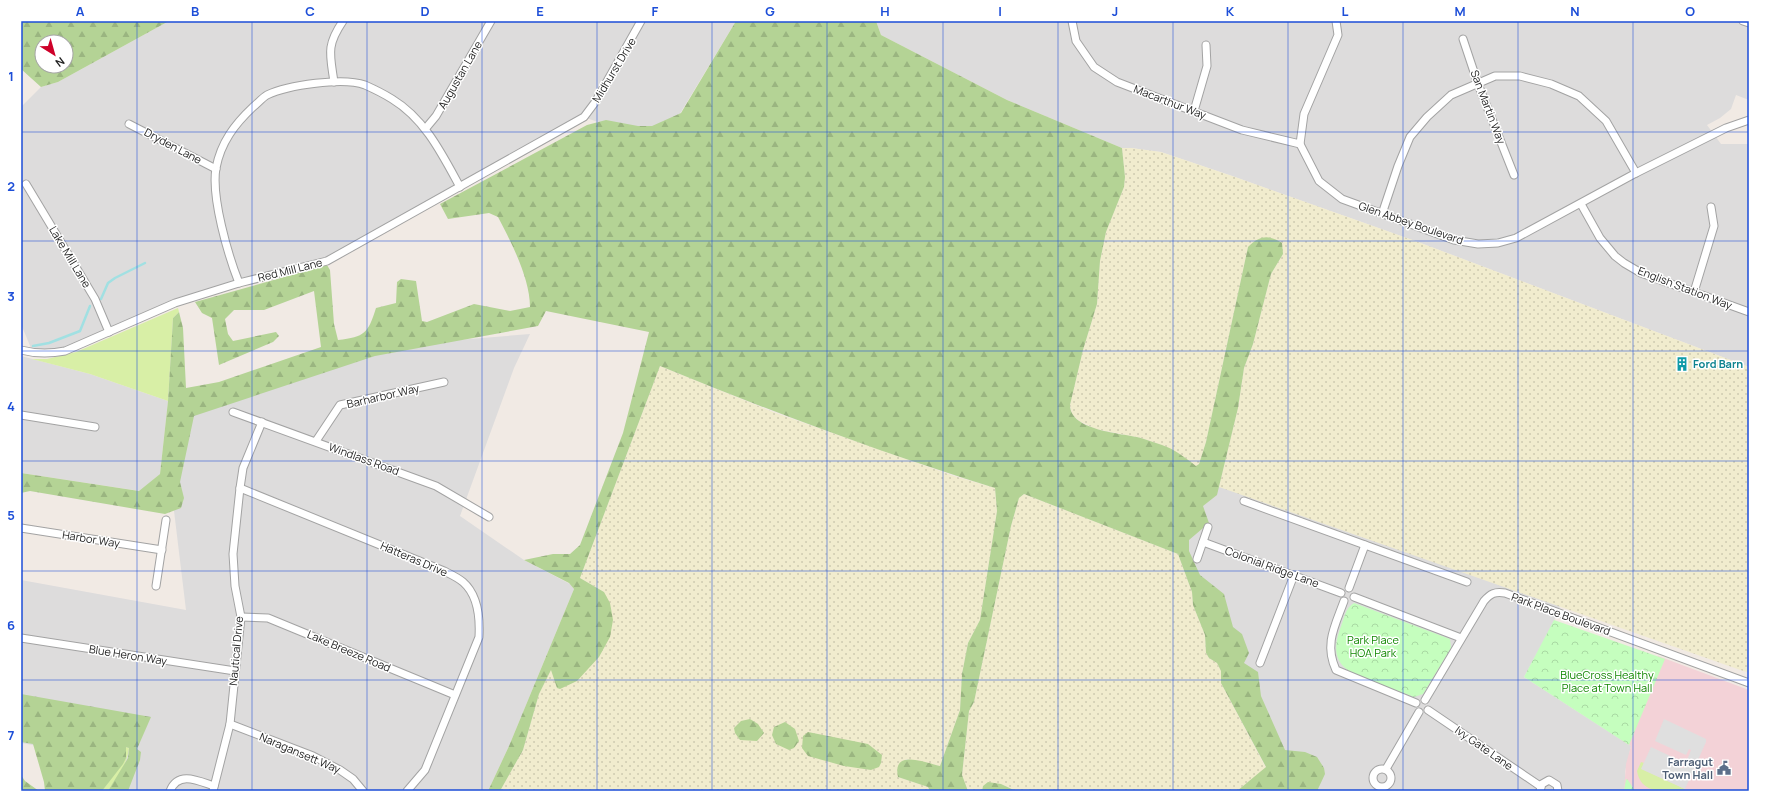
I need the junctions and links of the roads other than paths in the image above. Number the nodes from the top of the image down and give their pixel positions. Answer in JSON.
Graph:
{"nodes":[{"id":1,"x":343,"y":21,"type":"edge"},
{"id":2,"x":491,"y":21,"type":"edge"},
{"id":3,"x":642,"y":21,"type":"edge"},
{"id":4,"x":1072,"y":21,"type":"edge"},
{"id":5,"x":1336,"y":21,"type":"edge"},
{"id":6,"x":1743,"y":21,"type":"edge"},
{"id":7,"x":1749,"y":23,"type":"edge"},
{"id":8,"x":1463,"y":39,"type":"dead end"},
{"id":9,"x":1206,"y":45,"type":"dead end"},
{"id":10,"x":334,"y":82,"type":"junction"},
{"id":11,"x":1478,"y":84,"type":"junction"},
{"id":12,"x":1194,"y":111,"type":"junction"},
{"id":13,"x":584,"y":117,"type":"joint"},
{"id":14,"x":1749,"y":120,"type":"edge"},
{"id":15,"x":129,"y":124,"type":"dead end"},
{"id":16,"x":426,"y":128,"type":"junction"},
{"id":17,"x":1300,"y":144,"type":"junction"},
{"id":18,"x":216,"y":169,"type":"junction"},
{"id":19,"x":1636,"y":173,"type":"junction"},
{"id":20,"x":1514,"y":175,"type":"dead end"},
{"id":21,"x":26,"y":184,"type":"dead end"},
{"id":22,"x":460,"y":187,"type":"junction"},
{"id":23,"x":1581,"y":204,"type":"junction"},
{"id":24,"x":1711,"y":207,"type":"dead end"},
{"id":25,"x":1382,"y":214,"type":"junction"},
{"id":26,"x":239,"y":283,"type":"junction"},
{"id":27,"x":1694,"y":292,"type":"junction"},
{"id":28,"x":1749,"y":312,"type":"edge"},
{"id":29,"x":109,"y":332,"type":"junction"},
{"id":30,"x":21,"y":350,"type":"edge"},
{"id":31,"x":444,"y":382,"type":"dead end"},
{"id":32,"x":233,"y":412,"type":"dead end"},
{"id":33,"x":21,"y":416,"type":"edge"},
{"id":34,"x":262,"y":422,"type":"junction"},
{"id":35,"x":95,"y":426,"type":"dead end"},
{"id":36,"x":316,"y":441,"type":"junction"},
{"id":37,"x":240,"y":488,"type":"junction"},
{"id":38,"x":1244,"y":501,"type":"dead end"},
{"id":39,"x":489,"y":517,"type":"dead end"},
{"id":40,"x":166,"y":520,"type":"dead end"},
{"id":41,"x":1208,"y":527,"type":"dead end"},
{"id":42,"x":21,"y":528,"type":"edge"},
{"id":43,"x":1203,"y":542,"type":"junction"},
{"id":44,"x":1364,"y":545,"type":"junction"},
{"id":45,"x":162,"y":550,"type":"junction"},
{"id":46,"x":1197,"y":559,"type":"dead end"},
{"id":47,"x":1294,"y":575,"type":"junction"},
{"id":48,"x":1467,"y":582,"type":"dead end"},
{"id":49,"x":156,"y":586,"type":"dead end"},
{"id":50,"x":1349,"y":588,"type":"junction"},
{"id":51,"x":1341,"y":593,"type":"junction"},
{"id":52,"x":1354,"y":598,"type":"junction"},
{"id":53,"x":1344,"y":601,"type":"junction"},
{"id":54,"x":241,"y":617,"type":"junction"},
{"id":55,"x":21,"y":638,"type":"edge"},
{"id":56,"x":1461,"y":638,"type":"junction"},
{"id":57,"x":1260,"y":663,"type":"dead end"},
{"id":58,"x":235,"y":671,"type":"junction"},
{"id":59,"x":1749,"y":683,"type":"edge"},
{"id":60,"x":455,"y":695,"type":"junction"},
{"id":61,"x":1425,"y":700,"type":"junction"},
{"id":62,"x":1416,"y":703,"type":"junction"},
{"id":63,"x":1428,"y":710,"type":"junction"},
{"id":64,"x":1419,"y":712,"type":"junction"},
{"id":65,"x":230,"y":724,"type":"junction"},
{"id":66,"x":1386,"y":769,"type":"dead end"},
{"id":67,"x":214,"y":789,"type":"edge"},
{"id":68,"x":1540,"y":789,"type":"edge"},
{"id":69,"x":170,"y":791,"type":"edge"},
{"id":70,"x":363,"y":791,"type":"edge"},
{"id":71,"x":407,"y":791,"type":"edge"},
{"id":72,"x":1558,"y":791,"type":"edge"}],
"edges":[{"from":1,"to":10,"type":"street"},
{"from":2,"to":16,"type":"street","name":"Augustan Lane"},
{"from":3,"to":13,"type":"street","name":"Midhurst Drive"},
{"from":4,"to":12,"type":"street","name":"Macarthur Way"},
{"from":5,"to":17,"type":"street"},
{"from":6,"to":7,"type":"street"},
{"from":8,"to":11,"type":"street","name":"San Martin Way"},
{"from":9,"to":12,"type":"street"},
{"from":10,"to":16,"type":"street"},
{"from":10,"to":18,"type":"street"},
{"from":11,"to":19,"type":"street"},
{"from":11,"to":20,"type":"street","name":"San Martin Way"},
{"from":11,"to":25,"type":"street"},
{"from":12,"to":17,"type":"street","name":"Macarthur Way"},
{"from":13,"to":22,"type":"street","name":"Red Mill Lane"},
{"from":14,"to":19,"type":"street","name":"Glen Abbey Boulevard"},
{"from":15,"to":18,"type":"street","name":"Dryden Lane"},
{"from":16,"to":22,"type":"street"},
{"from":17,"to":25,"type":"street","name":"Glen Abbey Boulevard"},
{"from":18,"to":26,"type":"street"},
{"from":19,"to":23,"type":"street","name":"Glen Abbey Boulevard"},
{"from":21,"to":29,"type":"street","name":"Lake Mill Lane"},
{"from":22,"to":26,"type":"street","name":"Red Mill Lane"},
{"from":23,"to":25,"type":"street","name":"Glen Abbey Boulevard"},
{"from":23,"to":27,"type":"street","name":"English Station Way"},
{"from":24,"to":27,"type":"street"},
{"from":26,"to":29,"type":"street","name":"Red Mill Lane"},
{"from":27,"to":28,"type":"street","name":"English Station Way"},
{"from":29,"to":30,"type":"street","name":"Red Mill Lane"},
{"from":31,"to":36,"type":"street","name":"Barharbor Way"},
{"from":32,"to":34,"type":"street","name":"Windlass Road"},
{"from":33,"to":35,"type":"street"},
{"from":34,"to":36,"type":"street","name":"Windlass Road"},
{"from":34,"to":37,"type":"street","name":"Nautical Drive"},
{"from":36,"to":39,"type":"street","name":"Windlass Road"},
{"from":37,"to":54,"type":"street","name":"Nautical Drive"},
{"from":37,"to":60,"type":"street","name":"Hatteras Drive"},
{"from":38,"to":44,"type":"street"},
{"from":40,"to":45,"type":"street"},
{"from":41,"to":43,"type":"street"},
{"from":42,"to":45,"type":"street","name":"Harbor Way"},
{"from":43,"to":46,"type":"street"},
{"from":43,"to":47,"type":"street","name":"Colonial Ridge Lane"},
{"from":44,"to":48,"type":"street"},
{"from":44,"to":50,"type":"street"},
{"from":45,"to":49,"type":"street"},
{"from":47,"to":51,"type":"street","name":"Colonial Ridge Lane"},
{"from":47,"to":57,"type":"street"},
{"from":50,"to":51,"type":"street"},
{"from":50,"to":52,"type":"street"},
{"from":51,"to":53,"type":"street"},
{"from":52,"to":53,"type":"street"},
{"from":52,"to":56,"type":"street"},
{"from":53,"to":62,"type":"street"},
{"from":54,"to":58,"type":"street","name":"Nautical Drive"},
{"from":54,"to":60,"type":"street","name":"Lake Breeze Road"},
{"from":55,"to":58,"type":"street","name":"Blue Heron Way"},
{"from":56,"to":59,"type":"street","name":"Park Place Boulevard"},
{"from":56,"to":61,"type":"street","name":"Park Place Boulevard"},
{"from":58,"to":65,"type":"street","name":"Nautical Drive"},
{"from":60,"to":71,"type":"street","name":"Hatteras Drive"},
{"from":61,"to":62,"type":"street"},
{"from":61,"to":63,"type":"street"},
{"from":62,"to":64,"type":"street"},
{"from":63,"to":64,"type":"street"},
{"from":63,"to":68,"type":"street","name":"Ivy Gate Lane"},
{"from":64,"to":66,"type":"street"},
{"from":65,"to":67,"type":"street","name":"Nautical Drive"},
{"from":65,"to":70,"type":"street","name":"Naragansett Way"},
{"from":67,"to":69,"type":"street"},
{"from":68,"to":72,"type":"street","name":"Ivy Gate Lane"}]}
